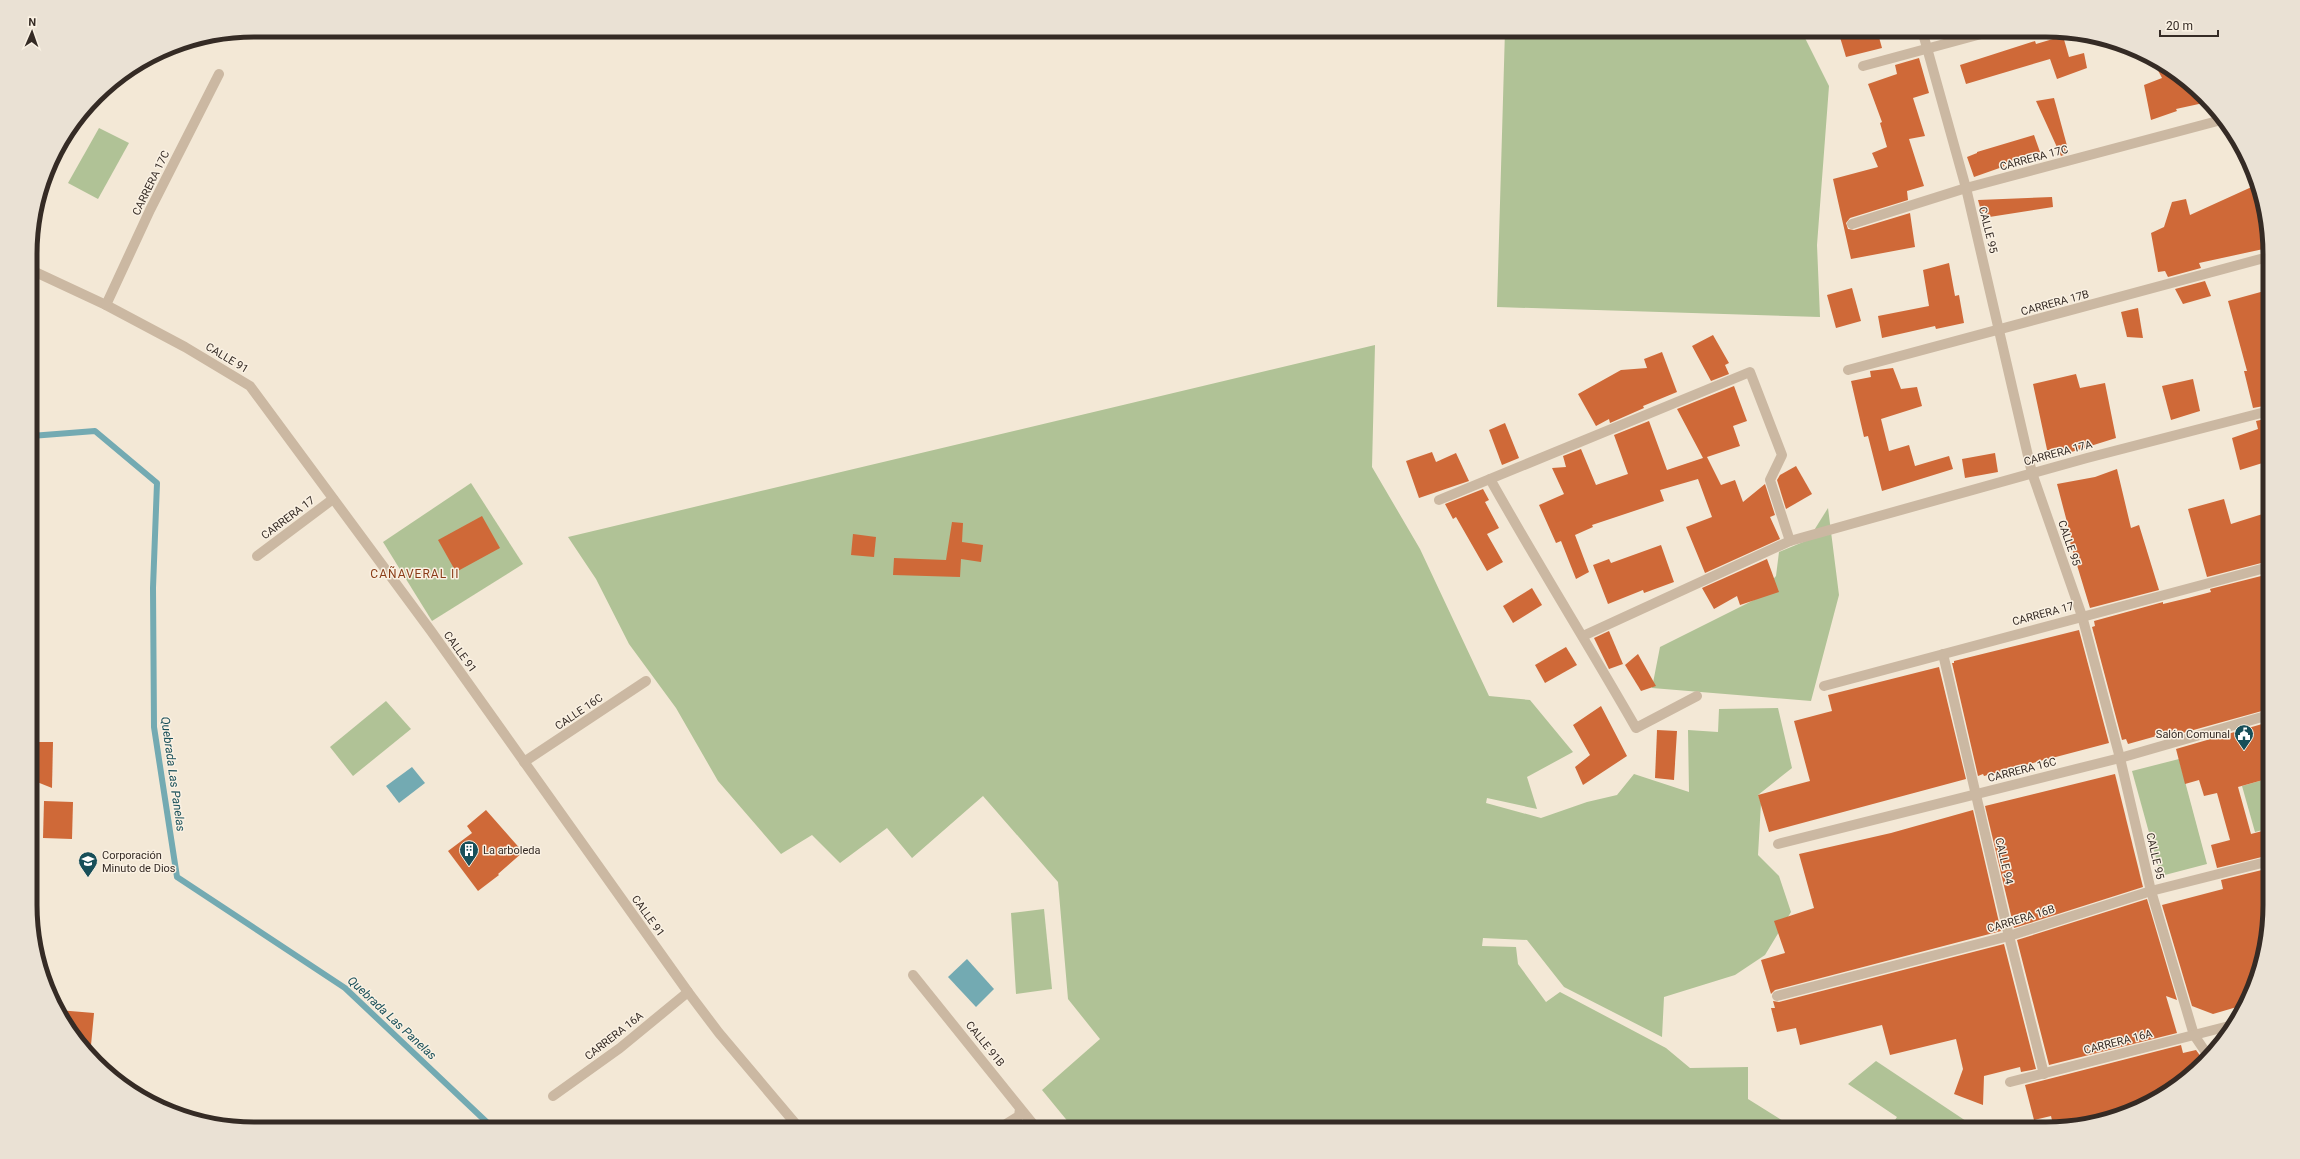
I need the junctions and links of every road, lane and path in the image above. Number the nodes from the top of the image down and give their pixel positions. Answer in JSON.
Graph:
{"nodes":[{"id":1,"x":1924,"y":37,"type":"edge"},
{"id":2,"x":1971,"y":37,"type":"edge"},
{"id":3,"x":1927,"y":49,"type":"junction"},
{"id":4,"x":1863,"y":66,"type":"dead end"},
{"id":5,"x":219,"y":74,"type":"dead end"},
{"id":6,"x":2217,"y":121,"type":"edge"},
{"id":7,"x":1966,"y":188,"type":"junction"},
{"id":8,"x":1852,"y":224,"type":"dead end"},
{"id":9,"x":2263,"y":258,"type":"edge"},
{"id":10,"x":37,"y":273,"type":"edge"},
{"id":11,"x":106,"y":305,"type":"junction"},
{"id":12,"x":2000,"y":331,"type":"junction"},
{"id":13,"x":1848,"y":370,"type":"dead end"},
{"id":14,"x":2263,"y":413,"type":"edge"},
{"id":15,"x":2032,"y":472,"type":"junction"},
{"id":16,"x":1490,"y":478,"type":"junction"},
{"id":17,"x":333,"y":499,"type":"junction"},
{"id":18,"x":1439,"y":500,"type":"dead end"},
{"id":19,"x":1790,"y":541,"type":"junction"},
{"id":20,"x":257,"y":556,"type":"dead end"},
{"id":21,"x":2263,"y":569,"type":"edge"},
{"id":22,"x":2082,"y":616,"type":"junction"},
{"id":23,"x":1583,"y":636,"type":"junction"},
{"id":24,"x":1943,"y":654,"type":"junction"},
{"id":25,"x":646,"y":681,"type":"dead end"},
{"id":26,"x":1824,"y":686,"type":"dead end"},
{"id":27,"x":1697,"y":696,"type":"dead end"},
{"id":28,"x":2263,"y":717,"type":"edge"},
{"id":29,"x":2120,"y":758,"type":"junction"},
{"id":30,"x":524,"y":762,"type":"junction"},
{"id":31,"x":1977,"y":793,"type":"junction"},
{"id":32,"x":1778,"y":844,"type":"dead end"},
{"id":33,"x":2263,"y":863,"type":"edge"},
{"id":34,"x":2151,"y":891,"type":"junction"},
{"id":35,"x":2008,"y":936,"type":"junction"},
{"id":36,"x":914,"y":975,"type":"dead end"},
{"id":37,"x":688,"y":992,"type":"junction"},
{"id":38,"x":1777,"y":996,"type":"dead end"},
{"id":39,"x":2225,"y":1027,"type":"edge"},
{"id":40,"x":2194,"y":1036,"type":"junction"},
{"id":41,"x":2205,"y":1052,"type":"edge"},
{"id":42,"x":2044,"y":1074,"type":"junction"},
{"id":43,"x":2010,"y":1082,"type":"dead end"},
{"id":44,"x":553,"y":1096,"type":"dead end"},
{"id":45,"x":1020,"y":1109,"type":"junction"},
{"id":46,"x":794,"y":1122,"type":"edge"},
{"id":47,"x":1009,"y":1122,"type":"edge"},
{"id":48,"x":1031,"y":1122,"type":"edge"}],
"edges":[{"from":1,"to":3,"type":"street","name":"CALLE 95"},
{"from":2,"to":3,"type":"street"},
{"from":3,"to":4,"type":"street"},
{"from":3,"to":7,"type":"street","name":"CALLE 95"},
{"from":5,"to":11,"type":"street","name":"CARRERA 17C"},
{"from":6,"to":7,"type":"street","name":"CARRERA 17C"},
{"from":7,"to":8,"type":"street","name":"CARRERA 17C"},
{"from":7,"to":12,"type":"street","name":"CALLE 95"},
{"from":9,"to":12,"type":"street","name":"CARRERA 17B"},
{"from":10,"to":11,"type":"street","name":"CALLE 91"},
{"from":11,"to":17,"type":"street","name":"CALLE 91"},
{"from":12,"to":13,"type":"street","name":"CARRERA 17B"},
{"from":12,"to":15,"type":"street","name":"CALLE 95"},
{"from":14,"to":15,"type":"street","name":"CARRERA 17A"},
{"from":15,"to":19,"type":"street","name":"CARRERA 17A"},
{"from":15,"to":22,"type":"street","name":"CALLE 95"},
{"from":16,"to":18,"type":"street"},
{"from":16,"to":19,"type":"street"},
{"from":16,"to":23,"type":"street"},
{"from":17,"to":20,"type":"street","name":"CARRERA 17"},
{"from":17,"to":30,"type":"street","name":"CALLE 91"},
{"from":19,"to":23,"type":"street","name":"CARRERA 17A"},
{"from":21,"to":22,"type":"street","name":"CARRERA 17"},
{"from":22,"to":24,"type":"street","name":"CARRERA 17"},
{"from":22,"to":29,"type":"street","name":"CALLE 95"},
{"from":23,"to":27,"type":"street"},
{"from":24,"to":26,"type":"street","name":"CARRERA 17"},
{"from":24,"to":31,"type":"street","name":"CALLE 94"},
{"from":25,"to":30,"type":"street","name":"CALLE 16C"},
{"from":28,"to":29,"type":"street","name":"CARRERA 16C"},
{"from":29,"to":31,"type":"street","name":"CARRERA 16C"},
{"from":29,"to":34,"type":"street","name":"CALLE 95"},
{"from":30,"to":37,"type":"street","name":"CALLE 91"},
{"from":31,"to":32,"type":"street","name":"CARRERA 16C"},
{"from":31,"to":35,"type":"street","name":"CALLE 94"},
{"from":33,"to":34,"type":"street","name":"CARRERA 16B"},
{"from":34,"to":35,"type":"street","name":"CARRERA 16B"},
{"from":34,"to":40,"type":"street","name":"CALLE 95"},
{"from":35,"to":38,"type":"street","name":"CARRERA 16B"},
{"from":35,"to":42,"type":"street","name":"CALLE 94"},
{"from":36,"to":45,"type":"street","name":"CALLE 91B"},
{"from":37,"to":44,"type":"street","name":"CARRERA 16A"},
{"from":37,"to":46,"type":"street","name":"CALLE 91"},
{"from":39,"to":40,"type":"street","name":"CARRERA 16A"},
{"from":40,"to":41,"type":"street","name":"CALLE 95"},
{"from":40,"to":42,"type":"street","name":"CARRERA 16A"},
{"from":42,"to":43,"type":"street","name":"CARRERA 16A"},
{"from":45,"to":47,"type":"street"},
{"from":45,"to":48,"type":"street","name":"CALLE 91B"}]}
